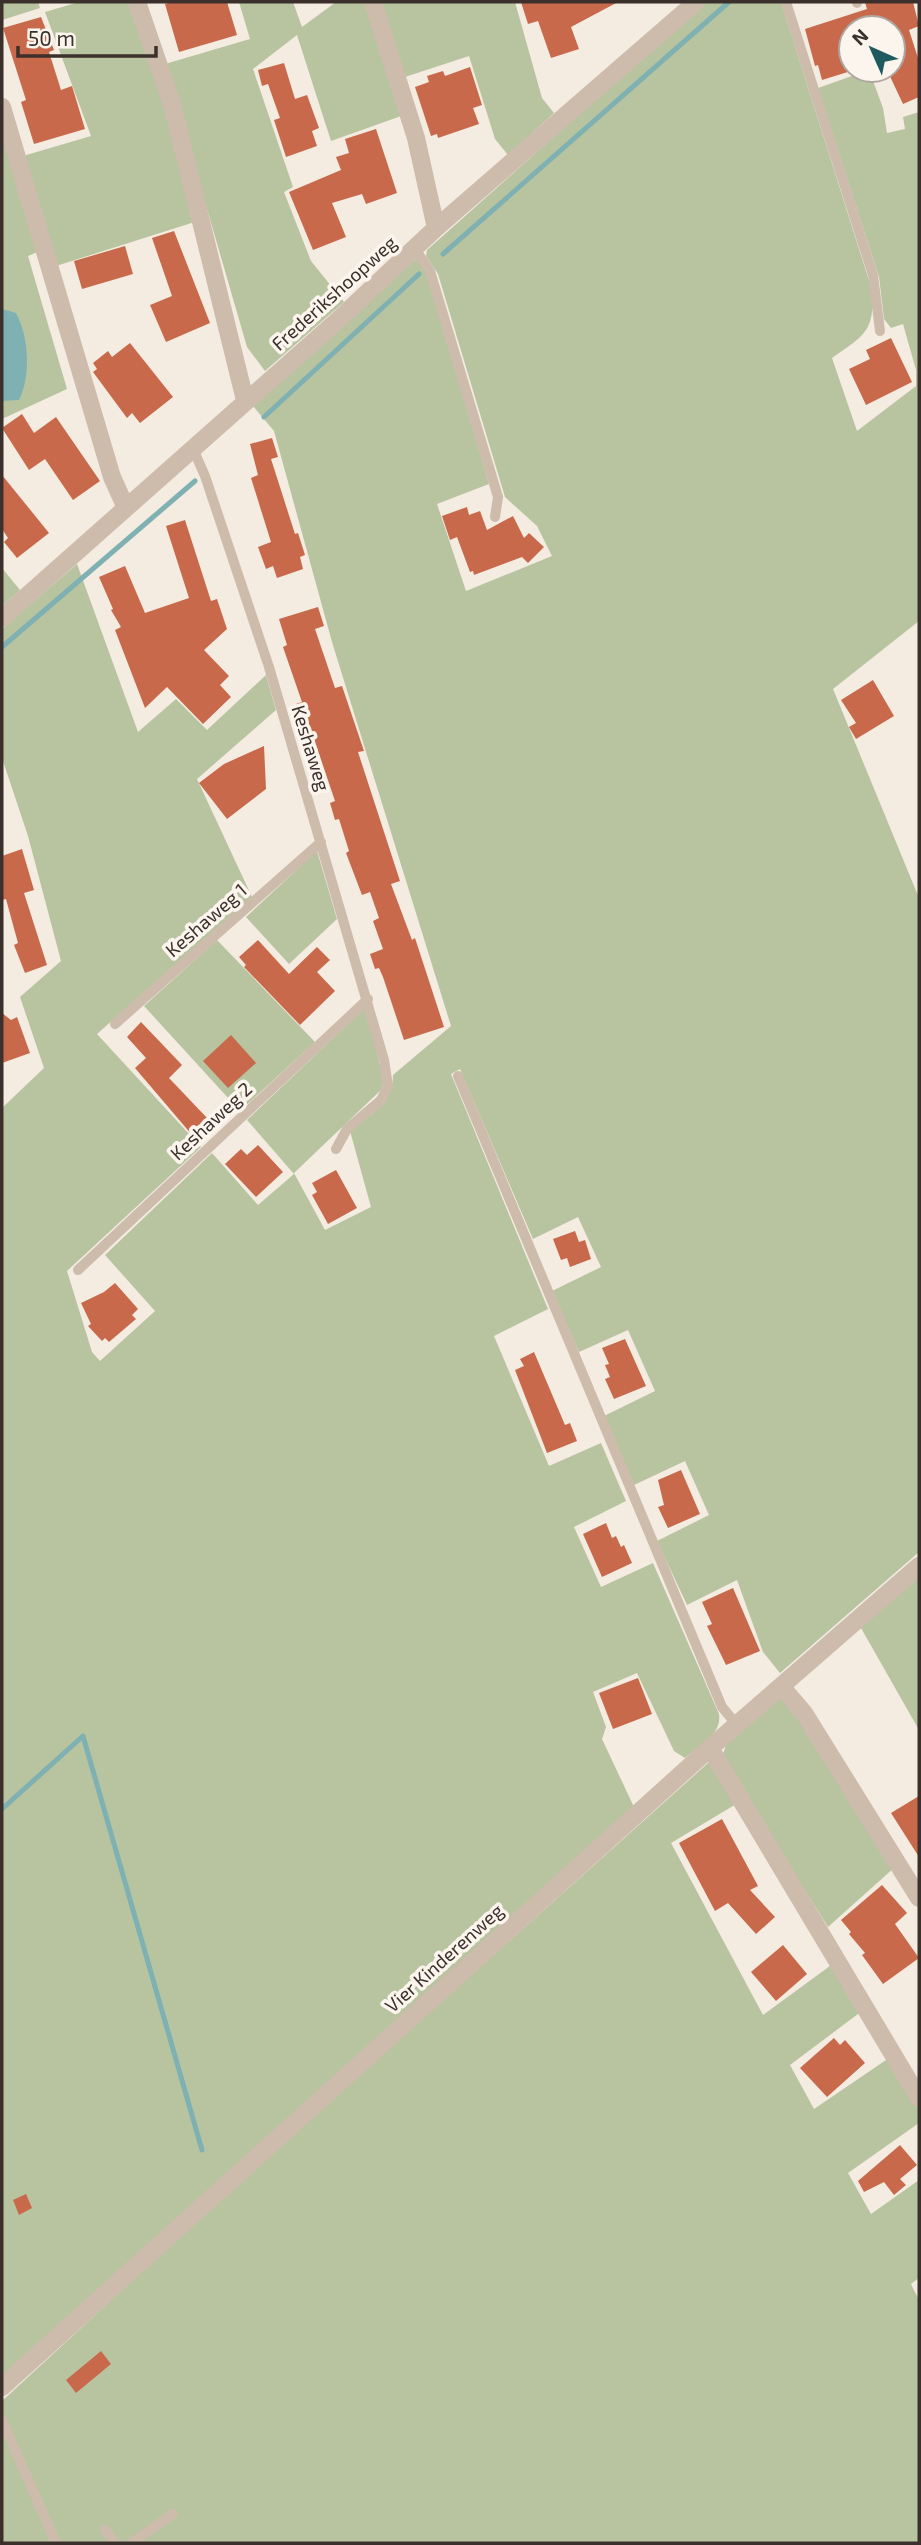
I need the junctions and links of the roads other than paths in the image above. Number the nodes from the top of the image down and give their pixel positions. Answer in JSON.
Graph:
{"nodes":[{"id":1,"x":137,"y":2,"type":"edge"},
{"id":2,"x":373,"y":2,"type":"edge"},
{"id":3,"x":695,"y":2,"type":"edge"},
{"id":4,"x":786,"y":2,"type":"edge"},
{"id":5,"x":2,"y":107,"type":"edge"},
{"id":6,"x":436,"y":228,"type":"junction"},
{"id":7,"x":415,"y":249,"type":"junction"},
{"id":8,"x":880,"y":331,"type":"dead end"},
{"id":9,"x":245,"y":400,"type":"junction"},
{"id":10,"x":193,"y":449,"type":"junction"},
{"id":11,"x":126,"y":508,"type":"junction"},
{"id":12,"x":495,"y":517,"type":"dead end"},
{"id":13,"x":2,"y":618,"type":"edge"},
{"id":14,"x":321,"y":842,"type":"junction"},
{"id":15,"x":368,"y":999,"type":"junction"},
{"id":16,"x":115,"y":1024,"type":"dead end"},
{"id":17,"x":458,"y":1076,"type":"dead end"},
{"id":18,"x":336,"y":1149,"type":"dead end"},
{"id":19,"x":78,"y":1270,"type":"dead end"},
{"id":20,"x":919,"y":1566,"type":"edge"},
{"id":21,"x":781,"y":1686,"type":"junction"},
{"id":22,"x":737,"y":1725,"type":"junction"},
{"id":23,"x":710,"y":1748,"type":"junction"},
{"id":24,"x":919,"y":1898,"type":"edge"},
{"id":25,"x":919,"y":2098,"type":"edge"},
{"id":26,"x":2,"y":2387,"type":"edge"},
{"id":27,"x":2,"y":2420,"type":"edge"},
{"id":28,"x":173,"y":2514,"type":"dead end"},
{"id":29,"x":106,"y":2530,"type":"dead end"},
{"id":30,"x":56,"y":2543,"type":"edge"},
{"id":31,"x":116,"y":2543,"type":"edge"},
{"id":32,"x":131,"y":2543,"type":"edge"}],
"edges":[{"from":1,"to":9,"type":"street"},
{"from":2,"to":6,"type":"street"},
{"from":3,"to":6,"type":"street","name":"Frederikshoopweg"},
{"from":4,"to":8,"type":"lane"},
{"from":5,"to":11,"type":"street"},
{"from":6,"to":7,"type":"street","name":"Frederikshoopweg"},
{"from":7,"to":9,"type":"street","name":"Frederikshoopweg"},
{"from":7,"to":12,"type":"lane"},
{"from":9,"to":10,"type":"street","name":"Frederikshoopweg"},
{"from":10,"to":11,"type":"street","name":"Frederikshoopweg"},
{"from":10,"to":14,"type":"lane","name":"Keshaweg"},
{"from":11,"to":13,"type":"street","name":"Frederikshoopweg"},
{"from":14,"to":15,"type":"lane","name":"Keshaweg"},
{"from":14,"to":16,"type":"lane","name":"Keshaweg 1"},
{"from":15,"to":18,"type":"lane","name":"Keshaweg"},
{"from":15,"to":19,"type":"lane","name":"Keshaweg 2"},
{"from":17,"to":22,"type":"lane"},
{"from":20,"to":21,"type":"street","name":"Vier Kinderenweg"},
{"from":21,"to":22,"type":"street","name":"Vier Kinderenweg"},
{"from":21,"to":24,"type":"street"},
{"from":22,"to":23,"type":"street","name":"Vier Kinderenweg"},
{"from":23,"to":25,"type":"street"},
{"from":23,"to":26,"type":"street","name":"Vier Kinderenweg"},
{"from":27,"to":30,"type":"lane"},
{"from":28,"to":32,"type":"lane"},
{"from":29,"to":31,"type":"lane"}]}
